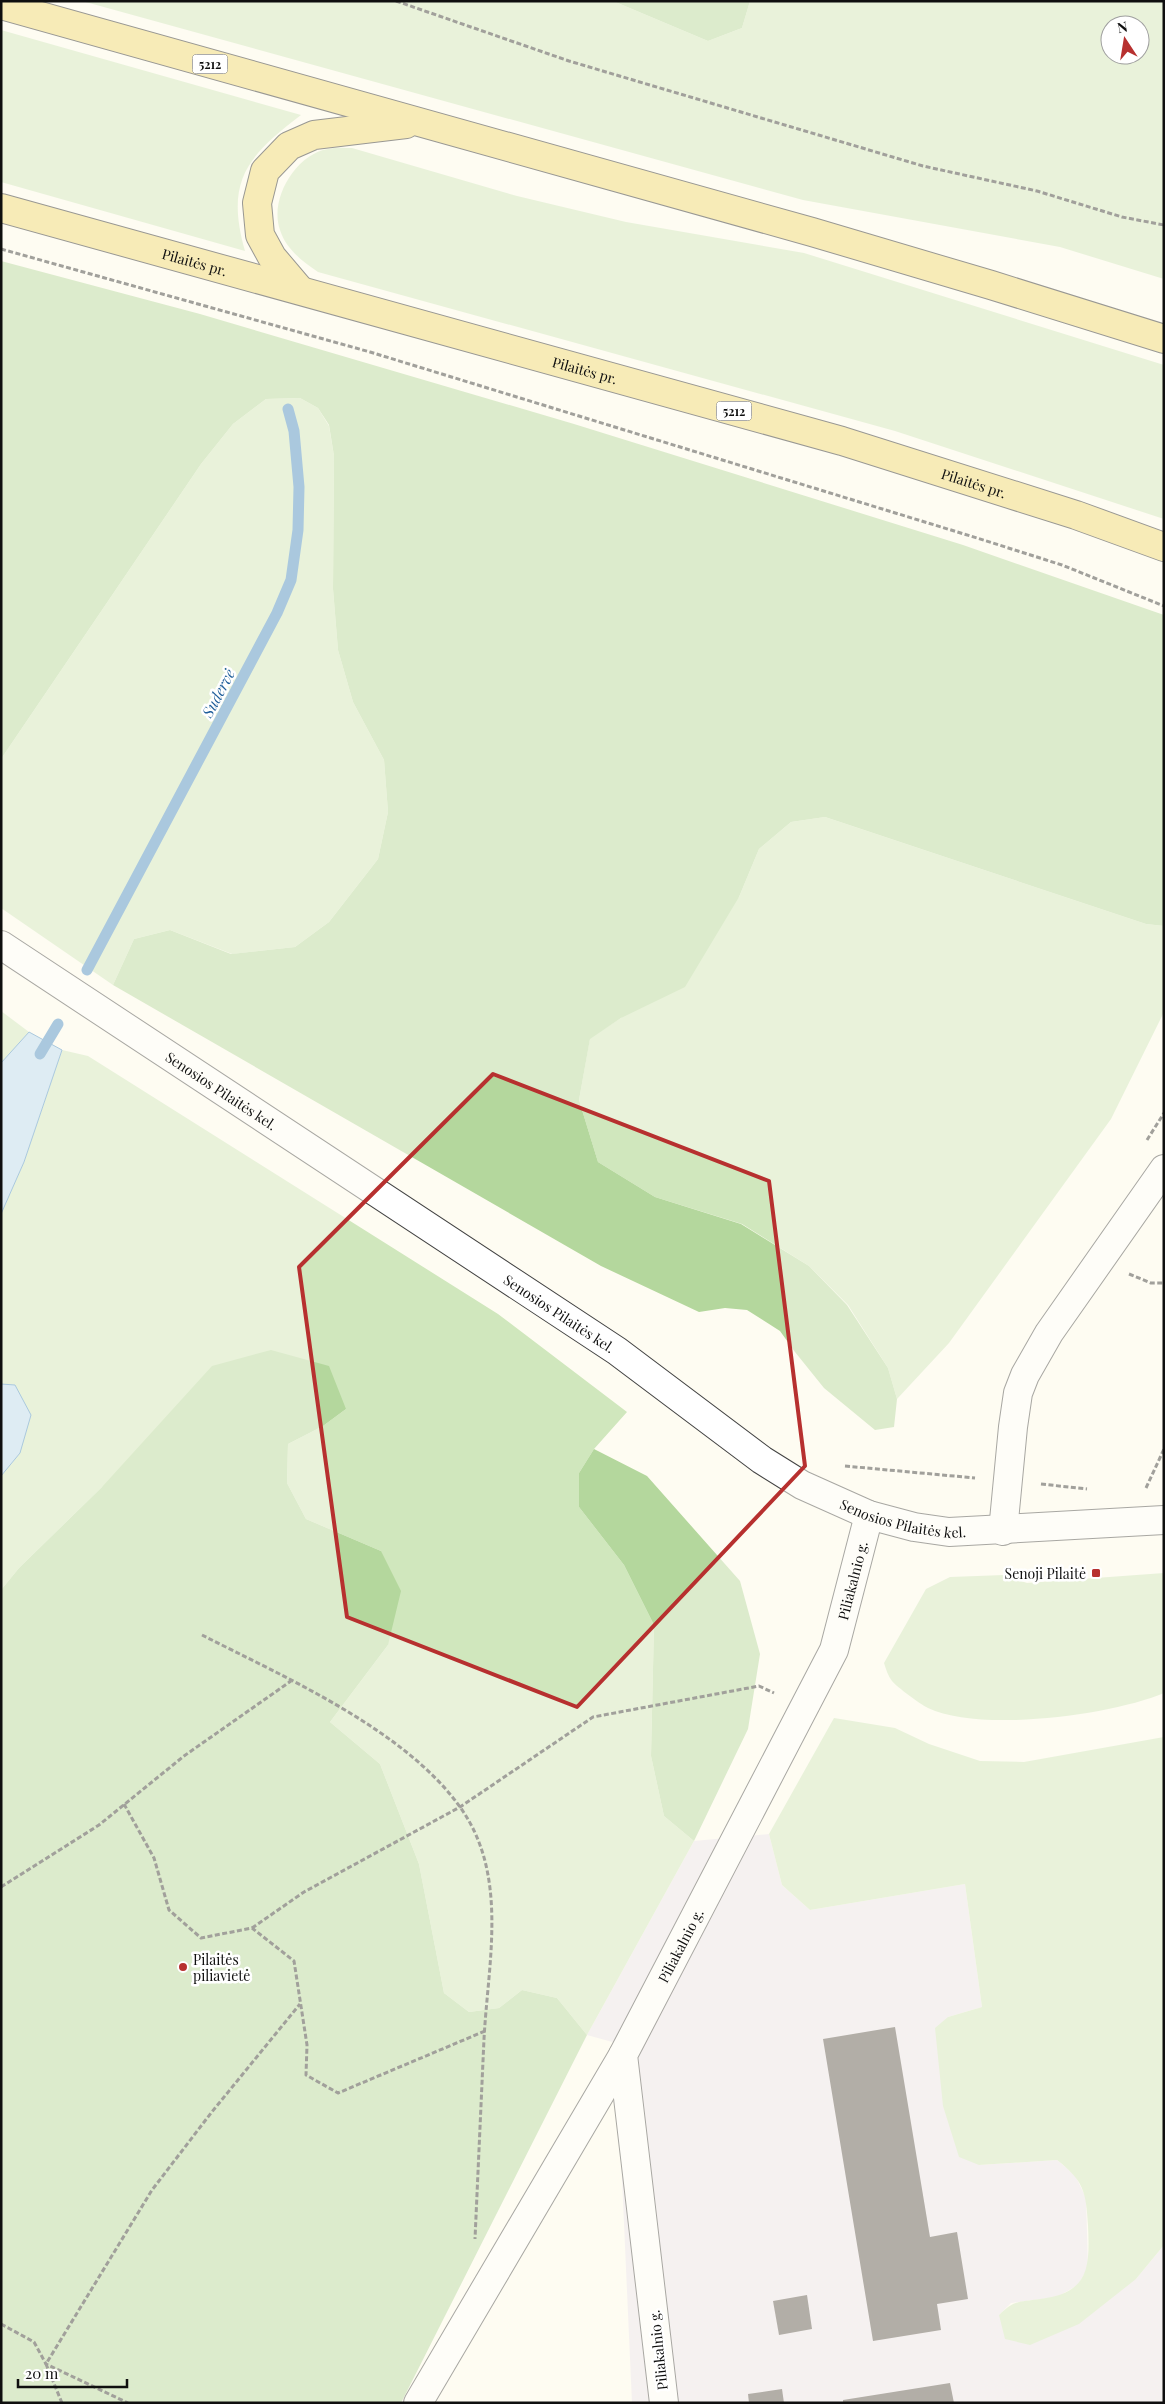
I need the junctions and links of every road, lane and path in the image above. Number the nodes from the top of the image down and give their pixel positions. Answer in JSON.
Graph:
{"nodes":[{"id":1,"x":396,"y":1,"type":"edge"},
{"id":2,"x":1,"y":5,"type":"edge"},
{"id":3,"x":419,"y":123,"type":"junction"},
{"id":4,"x":1,"y":208,"type":"edge"},
{"id":5,"x":1164,"y":225,"type":"edge"},
{"id":6,"x":1,"y":249,"type":"edge"},
{"id":7,"x":300,"y":290,"type":"junction"},
{"id":8,"x":1164,"y":339,"type":"edge"},
{"id":9,"x":1164,"y":547,"type":"edge"},
{"id":10,"x":1164,"y":606,"type":"edge"},
{"id":11,"x":1,"y":945,"type":"edge"},
{"id":12,"x":1164,"y":1169,"type":"edge"},
{"id":13,"x":1132,"y":1267,"type":"dead end"},
{"id":14,"x":1128,"y":1273,"type":"junction"},
{"id":15,"x":1123,"y":1280,"type":"dead end"},
{"id":16,"x":1164,"y":1283,"type":"edge"},
{"id":17,"x":1164,"y":1449,"type":"edge"},
{"id":18,"x":1040,"y":1474,"type":"dead end"},
{"id":19,"x":1039,"y":1484,"type":"dead end"},
{"id":20,"x":1142,"y":1496,"type":"dead end"},
{"id":21,"x":869,"y":1514,"type":"junction"},
{"id":22,"x":1164,"y":1520,"type":"edge"},
{"id":23,"x":1003,"y":1531,"type":"junction"},
{"id":24,"x":202,"y":1635,"type":"dead end"},
{"id":25,"x":291,"y":1681,"type":"junction"},
{"id":26,"x":804,"y":1705,"type":"junction"},
{"id":27,"x":124,"y":1804,"type":"junction"},
{"id":28,"x":460,"y":1807,"type":"junction"},
{"id":29,"x":1,"y":1887,"type":"edge"},
{"id":30,"x":252,"y":1928,"type":"junction"},
{"id":31,"x":301,"y":2003,"type":"junction"},
{"id":32,"x":485,"y":2031,"type":"junction"},
{"id":33,"x":623,"y":2055,"type":"junction"},
{"id":34,"x":475,"y":2244,"type":"dead end"},
{"id":35,"x":1,"y":2324,"type":"edge"},
{"id":36,"x":46,"y":2364,"type":"junction"},
{"id":37,"x":62,"y":2403,"type":"edge"},
{"id":38,"x":128,"y":2403,"type":"edge"},
{"id":39,"x":418,"y":2403,"type":"edge"},
{"id":40,"x":664,"y":2403,"type":"edge"}],
"edges":[{"from":1,"to":5,"type":"path"},
{"from":2,"to":3,"type":"main road","number":"5212"},
{"from":3,"to":7,"type":"main road"},
{"from":3,"to":8,"type":"main road","number":"5212"},
{"from":4,"to":7,"type":"main road","name":"Pilaitės pr.","number":"5212"},
{"from":6,"to":10,"type":"path"},
{"from":7,"to":9,"type":"main road","name":"Pilaitės pr.","number":"5212"},
{"from":11,"to":21,"type":"street","name":"Senosios Pilaitės kel."},
{"from":12,"to":23,"type":"street"},
{"from":13,"to":14,"type":"path"},
{"from":14,"to":15,"type":"path"},
{"from":14,"to":16,"type":"path"},
{"from":17,"to":20,"type":"path"},
{"from":18,"to":19,"type":"path"},
{"from":21,"to":23,"type":"street","name":"Senosios Pilaitės kel."},
{"from":21,"to":26,"type":"street","name":"Piliakalnio g."},
{"from":22,"to":23,"type":"street","name":"Senosios Pilaitės kel."},
{"from":24,"to":25,"type":"path"},
{"from":25,"to":27,"type":"path"},
{"from":25,"to":28,"type":"path"},
{"from":26,"to":28,"type":"path"},
{"from":26,"to":33,"type":"street","name":"Piliakalnio g."},
{"from":27,"to":29,"type":"path"},
{"from":27,"to":30,"type":"path"},
{"from":28,"to":30,"type":"path"},
{"from":28,"to":32,"type":"path"},
{"from":30,"to":31,"type":"path"},
{"from":31,"to":32,"type":"path"},
{"from":31,"to":36,"type":"path"},
{"from":32,"to":34,"type":"path"},
{"from":33,"to":39,"type":"street"},
{"from":33,"to":40,"type":"street","name":"Piliakalnio g."},
{"from":35,"to":36,"type":"path"},
{"from":36,"to":37,"type":"path"},
{"from":36,"to":38,"type":"path"}]}
